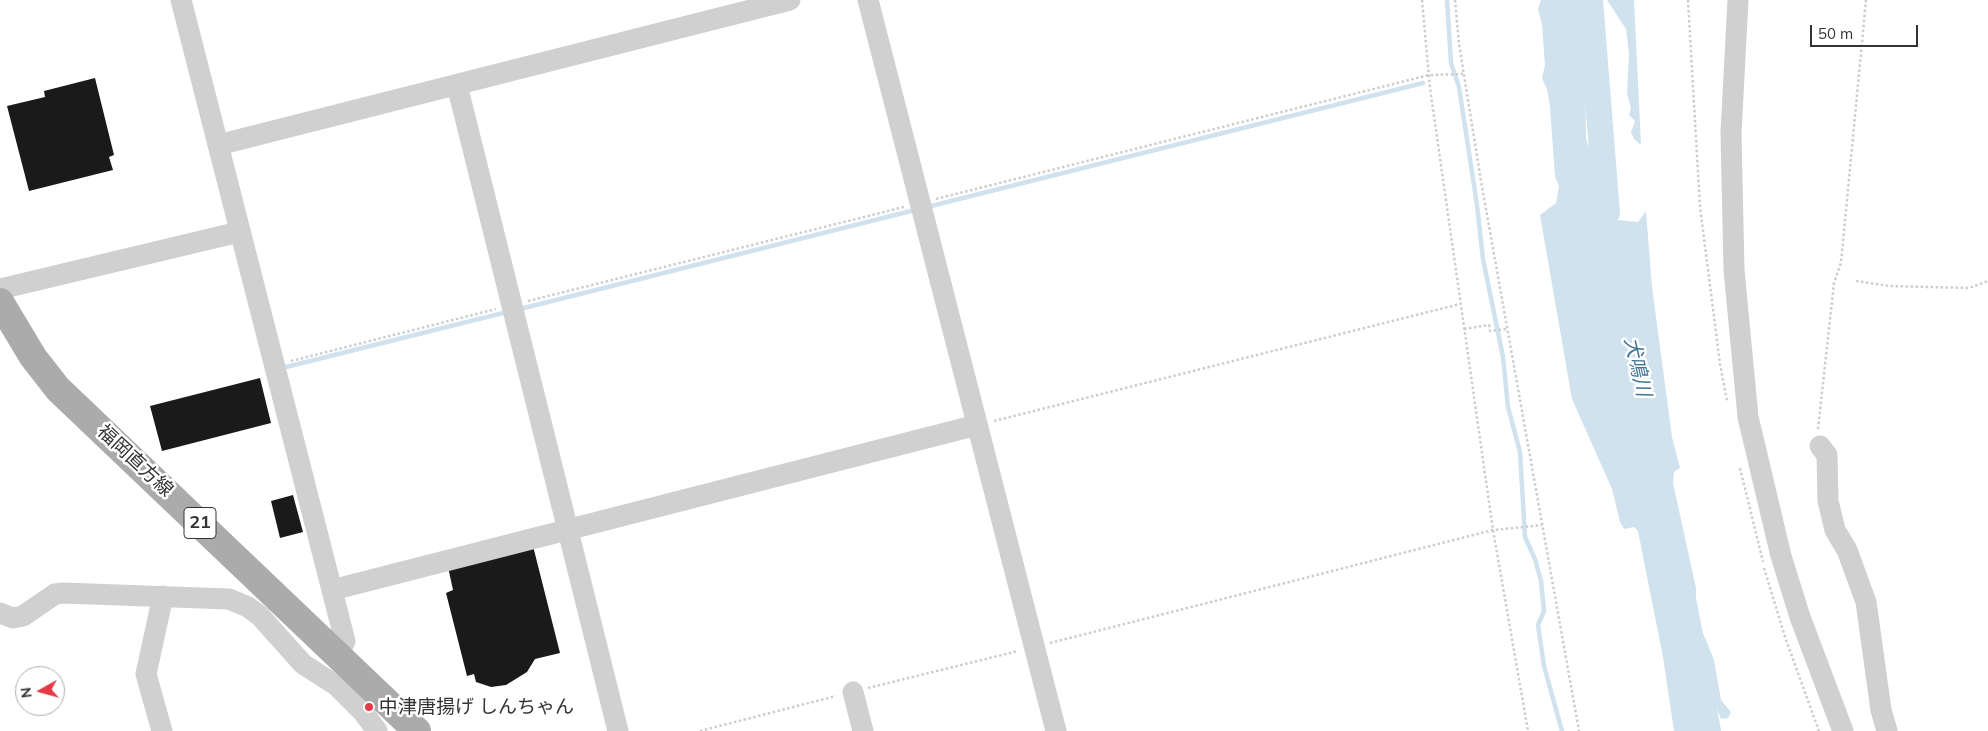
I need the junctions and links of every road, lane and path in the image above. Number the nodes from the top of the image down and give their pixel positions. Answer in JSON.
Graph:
{"nodes":[{"id":1,"x":181,"y":0,"type":"edge"},
{"id":2,"x":790,"y":0,"type":"edge"},
{"id":3,"x":868,"y":0,"type":"edge"},
{"id":4,"x":1422,"y":0,"type":"edge"},
{"id":5,"x":1455,"y":0,"type":"edge"},
{"id":6,"x":1688,"y":0,"type":"edge"},
{"id":7,"x":1738,"y":0,"type":"edge"},
{"id":8,"x":1866,"y":0,"type":"edge"},
{"id":9,"x":1464,"y":74,"type":"junction"},
{"id":10,"x":1429,"y":75,"type":"junction"},
{"id":11,"x":457,"y":85,"type":"junction"},
{"id":12,"x":218,"y":145,"type":"junction"},
{"id":13,"x":920,"y":203,"type":"junction"},
{"id":14,"x":1700,"y":207,"type":"dead end"},
{"id":15,"x":239,"y":232,"type":"junction"},
{"id":16,"x":1856,"y":281,"type":"dead end"},
{"id":17,"x":1988,"y":281,"type":"edge"},
{"id":18,"x":0,"y":289,"type":"edge"},
{"id":19,"x":0,"y":302,"type":"edge"},
{"id":20,"x":1460,"y":304,"type":"junction"},
{"id":21,"x":512,"y":305,"type":"junction"},
{"id":22,"x":1464,"y":329,"type":"junction"},
{"id":23,"x":1508,"y":329,"type":"junction"},
{"id":24,"x":274,"y":366,"type":"junction"},
{"id":25,"x":977,"y":425,"type":"junction"},
{"id":26,"x":1820,"y":446,"type":"joint"},
{"id":27,"x":1542,"y":525,"type":"junction"},
{"id":28,"x":568,"y":530,"type":"junction"},
{"id":29,"x":1493,"y":530,"type":"junction"},
{"id":30,"x":332,"y":590,"type":"junction"},
{"id":31,"x":163,"y":596,"type":"junction"},
{"id":32,"x":0,"y":613,"type":"edge"},
{"id":33,"x":1035,"y":647,"type":"junction"},
{"id":34,"x":338,"y":655,"type":"junction"},
{"id":35,"x":854,"y":692,"type":"junction"},
{"id":36,"x":369,"y":728,"type":"edge"},
{"id":37,"x":162,"y":731,"type":"edge"},
{"id":38,"x":417,"y":731,"type":"edge"},
{"id":39,"x":618,"y":731,"type":"edge"},
{"id":40,"x":700,"y":731,"type":"edge"},
{"id":41,"x":863,"y":731,"type":"edge"},
{"id":42,"x":1056,"y":731,"type":"edge"},
{"id":43,"x":1528,"y":731,"type":"edge"},
{"id":44,"x":1579,"y":731,"type":"edge"},
{"id":45,"x":1843,"y":731,"type":"edge"},
{"id":46,"x":1887,"y":731,"type":"edge"}],
"edges":[{"from":1,"to":12,"type":"street"},
{"from":2,"to":11,"type":"street"},
{"from":3,"to":13,"type":"street"},
{"from":4,"to":10,"type":"path"},
{"from":5,"to":9,"type":"path"},
{"from":6,"to":14,"type":"path"},
{"from":7,"to":45,"type":"street"},
{"from":8,"to":26,"type":"path"},
{"from":9,"to":10,"type":"path"},
{"from":9,"to":23,"type":"path"},
{"from":10,"to":13,"type":"path"},
{"from":10,"to":20,"type":"path"},
{"from":11,"to":12,"type":"street"},
{"from":11,"to":21,"type":"street"},
{"from":12,"to":15,"type":"street"},
{"from":13,"to":21,"type":"path"},
{"from":13,"to":25,"type":"street"},
{"from":15,"to":18,"type":"street"},
{"from":15,"to":24,"type":"street"},
{"from":16,"to":17,"type":"path"},
{"from":19,"to":34,"type":"main road","name":"福岡直方線","number":"21"},
{"from":20,"to":22,"type":"path"},
{"from":20,"to":25,"type":"path"},
{"from":21,"to":24,"type":"path"},
{"from":21,"to":28,"type":"street"},
{"from":22,"to":23,"type":"path"},
{"from":22,"to":29,"type":"path"},
{"from":23,"to":27,"type":"path"},
{"from":24,"to":30,"type":"street"},
{"from":25,"to":28,"type":"street"},
{"from":25,"to":33,"type":"street"},
{"from":26,"to":46,"type":"street"},
{"from":27,"to":29,"type":"path"},
{"from":27,"to":44,"type":"path"},
{"from":28,"to":30,"type":"street"},
{"from":28,"to":39,"type":"street"},
{"from":29,"to":33,"type":"path"},
{"from":29,"to":43,"type":"path"},
{"from":30,"to":34,"type":"street"},
{"from":31,"to":32,"type":"street"},
{"from":31,"to":36,"type":"street"},
{"from":31,"to":37,"type":"street"},
{"from":33,"to":35,"type":"path"},
{"from":33,"to":42,"type":"street"},
{"from":34,"to":38,"type":"main road","name":"福岡直方線","number":"21"},
{"from":35,"to":40,"type":"path"},
{"from":35,"to":41,"type":"street"}]}
